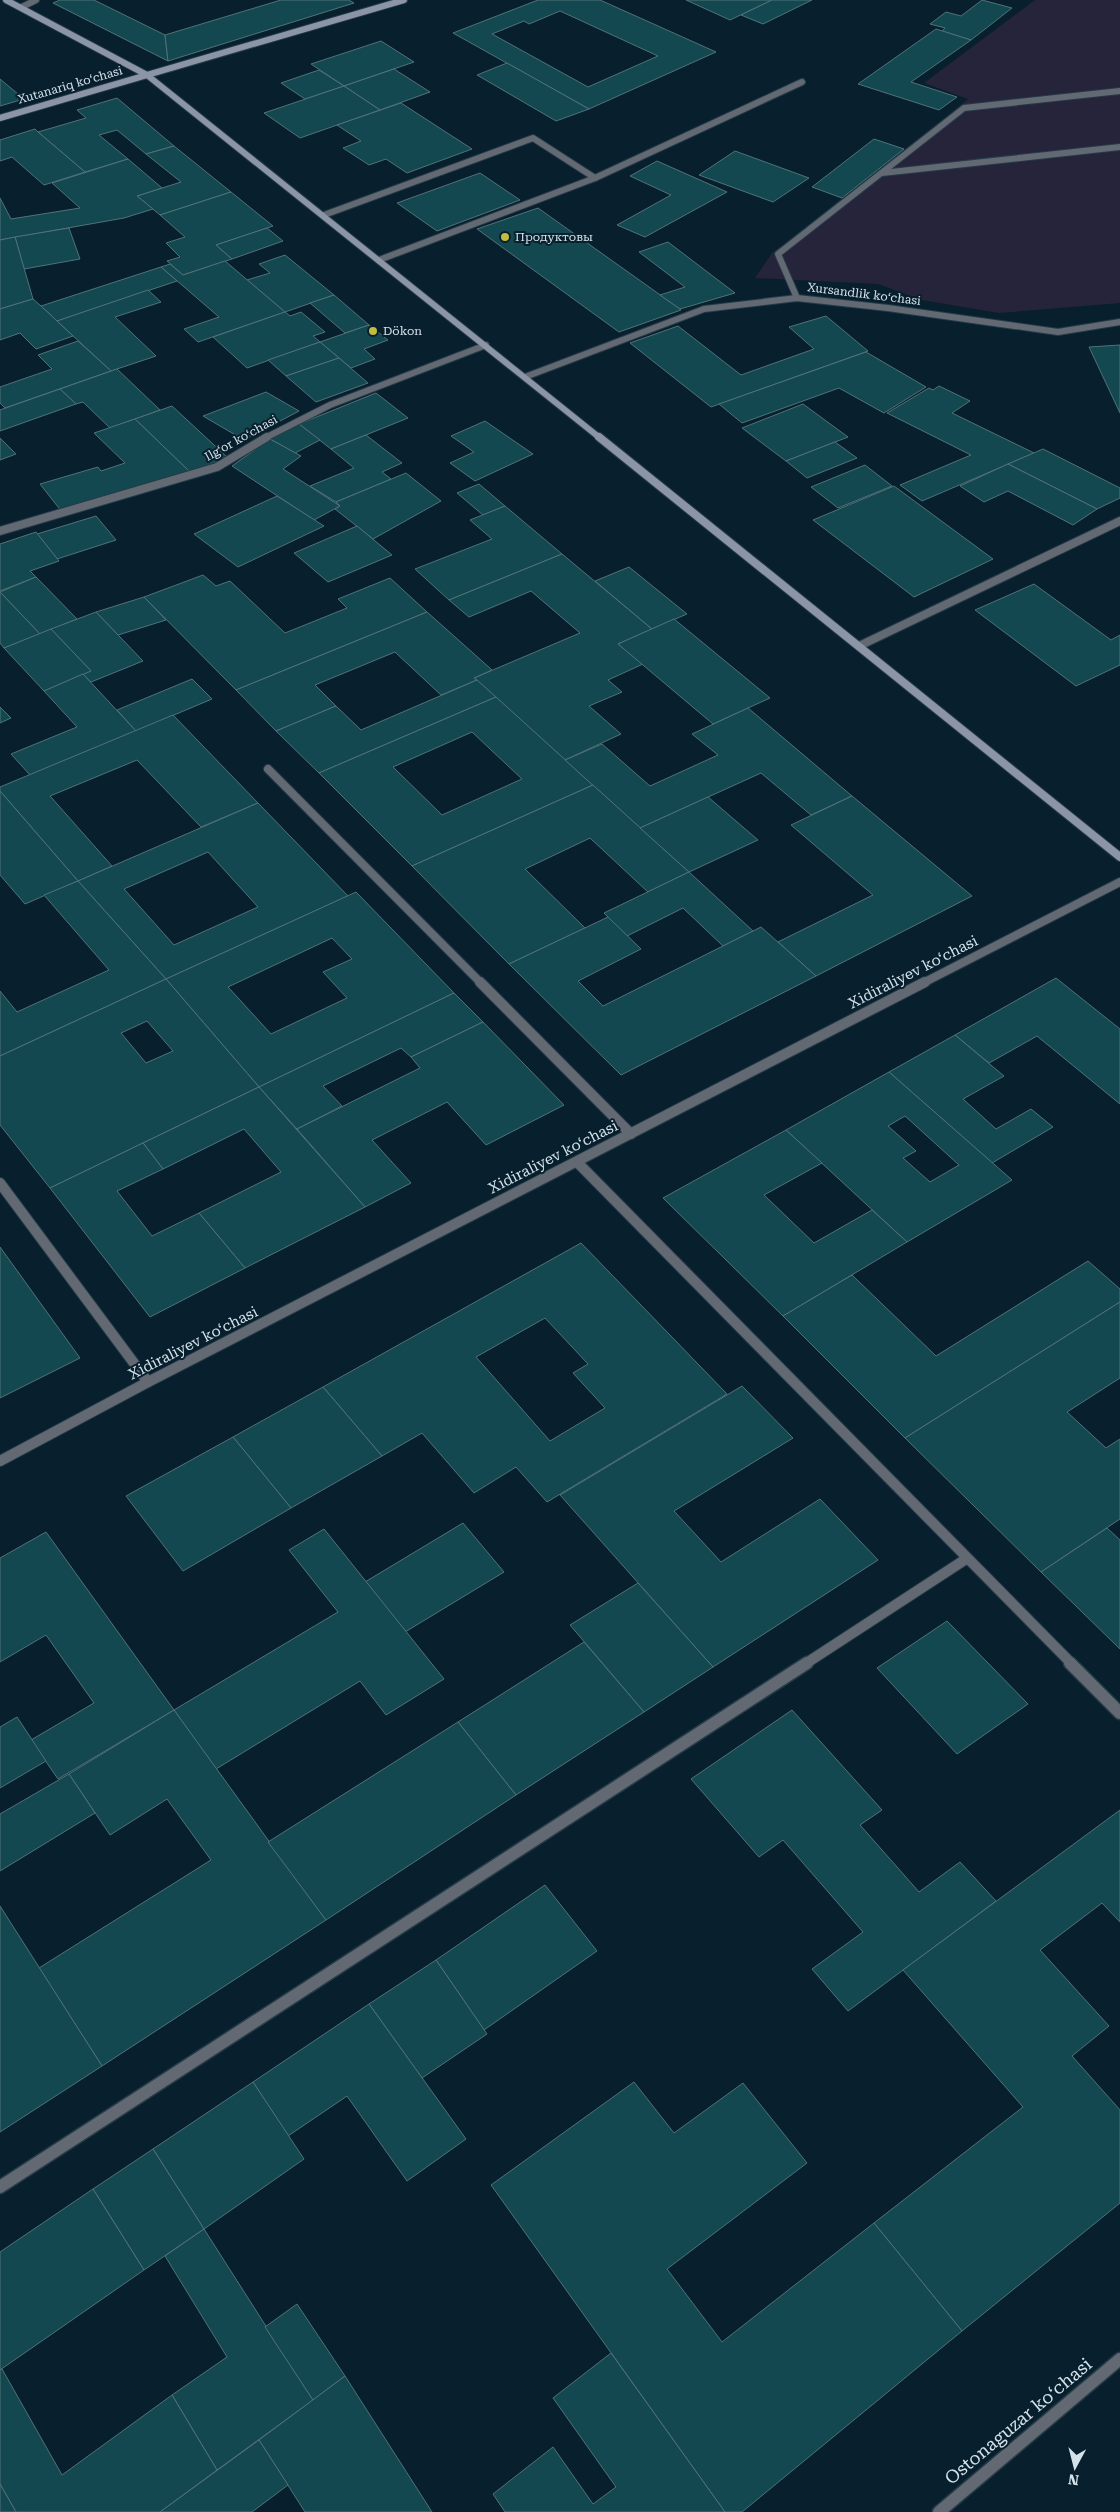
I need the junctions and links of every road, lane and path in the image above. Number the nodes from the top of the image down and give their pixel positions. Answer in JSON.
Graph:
{"nodes":[{"id":1,"x":6,"y":0,"type":"edge"},
{"id":2,"x":36,"y":0,"type":"edge"},
{"id":3,"x":404,"y":0,"type":"edge"},
{"id":4,"x":22,"y":8,"type":"junction"},
{"id":5,"x":147,"y":75,"type":"junction"},
{"id":6,"x":802,"y":82,"type":"dead end"},
{"id":7,"x":1120,"y":91,"type":"edge"},
{"id":8,"x":0,"y":118,"type":"edge"},
{"id":9,"x":1120,"y":146,"type":"edge"},
{"id":10,"x":882,"y":173,"type":"junction"},
{"id":11,"x":595,"y":178,"type":"junction"},
{"id":12,"x":324,"y":215,"type":"junction"},
{"id":13,"x":379,"y":260,"type":"junction"},
{"id":14,"x":797,"y":298,"type":"junction"},
{"id":15,"x":1120,"y":322,"type":"edge"},
{"id":16,"x":486,"y":345,"type":"junction"},
{"id":17,"x":525,"y":377,"type":"junction"},
{"id":18,"x":1120,"y":521,"type":"edge"},
{"id":19,"x":0,"y":531,"type":"edge"},
{"id":20,"x":859,"y":646,"type":"junction"},
{"id":21,"x":268,"y":769,"type":"dead end"},
{"id":22,"x":1120,"y":857,"type":"edge"},
{"id":23,"x":1120,"y":882,"type":"edge"},
{"id":24,"x":632,"y":1134,"type":"junction"},
{"id":25,"x":577,"y":1162,"type":"junction"},
{"id":26,"x":0,"y":1183,"type":"edge"},
{"id":27,"x":148,"y":1382,"type":"junction"},
{"id":28,"x":0,"y":1461,"type":"edge"},
{"id":29,"x":966,"y":1559,"type":"junction"},
{"id":30,"x":1120,"y":1713,"type":"edge"},
{"id":31,"x":0,"y":2187,"type":"edge"},
{"id":32,"x":1120,"y":2359,"type":"edge"},
{"id":33,"x":939,"y":2512,"type":"edge"}],
"edges":[{"from":1,"to":4,"type":"main road"},
{"from":2,"to":4,"type":"street"},
{"from":3,"to":5,"type":"main road","name":"Xutanariq koʻchasi"},
{"from":4,"to":5,"type":"main road"},
{"from":5,"to":8,"type":"main road","name":"Xutanariq koʻchasi"},
{"from":5,"to":12,"type":"main road"},
{"from":6,"to":11,"type":"street"},
{"from":7,"to":10,"type":"street"},
{"from":9,"to":10,"type":"street"},
{"from":10,"to":14,"type":"street"},
{"from":11,"to":12,"type":"street"},
{"from":11,"to":13,"type":"street"},
{"from":12,"to":13,"type":"main road"},
{"from":13,"to":16,"type":"main road"},
{"from":14,"to":15,"type":"street","name":"Xursandlik koʻchasi"},
{"from":14,"to":17,"type":"street","name":"Xursandlik koʻchasi"},
{"from":16,"to":17,"type":"main road"},
{"from":16,"to":19,"type":"street","name":"Ilgʻor koʻchasi"},
{"from":17,"to":20,"type":"main road"},
{"from":18,"to":20,"type":"street"},
{"from":20,"to":22,"type":"main road"},
{"from":21,"to":24,"type":"street"},
{"from":23,"to":24,"type":"street","name":"Xidiraliyev koʻchasi"},
{"from":24,"to":25,"type":"street","name":"Xidiraliyev koʻchasi"},
{"from":25,"to":27,"type":"street","name":"Xidiraliyev koʻchasi"},
{"from":25,"to":29,"type":"street"},
{"from":26,"to":27,"type":"street"},
{"from":27,"to":28,"type":"street","name":"Xidiraliyev koʻchasi"},
{"from":29,"to":30,"type":"street"},
{"from":29,"to":31,"type":"street"},
{"from":32,"to":33,"type":"street","name":"Ostonaguzar koʻchasi"}]}
